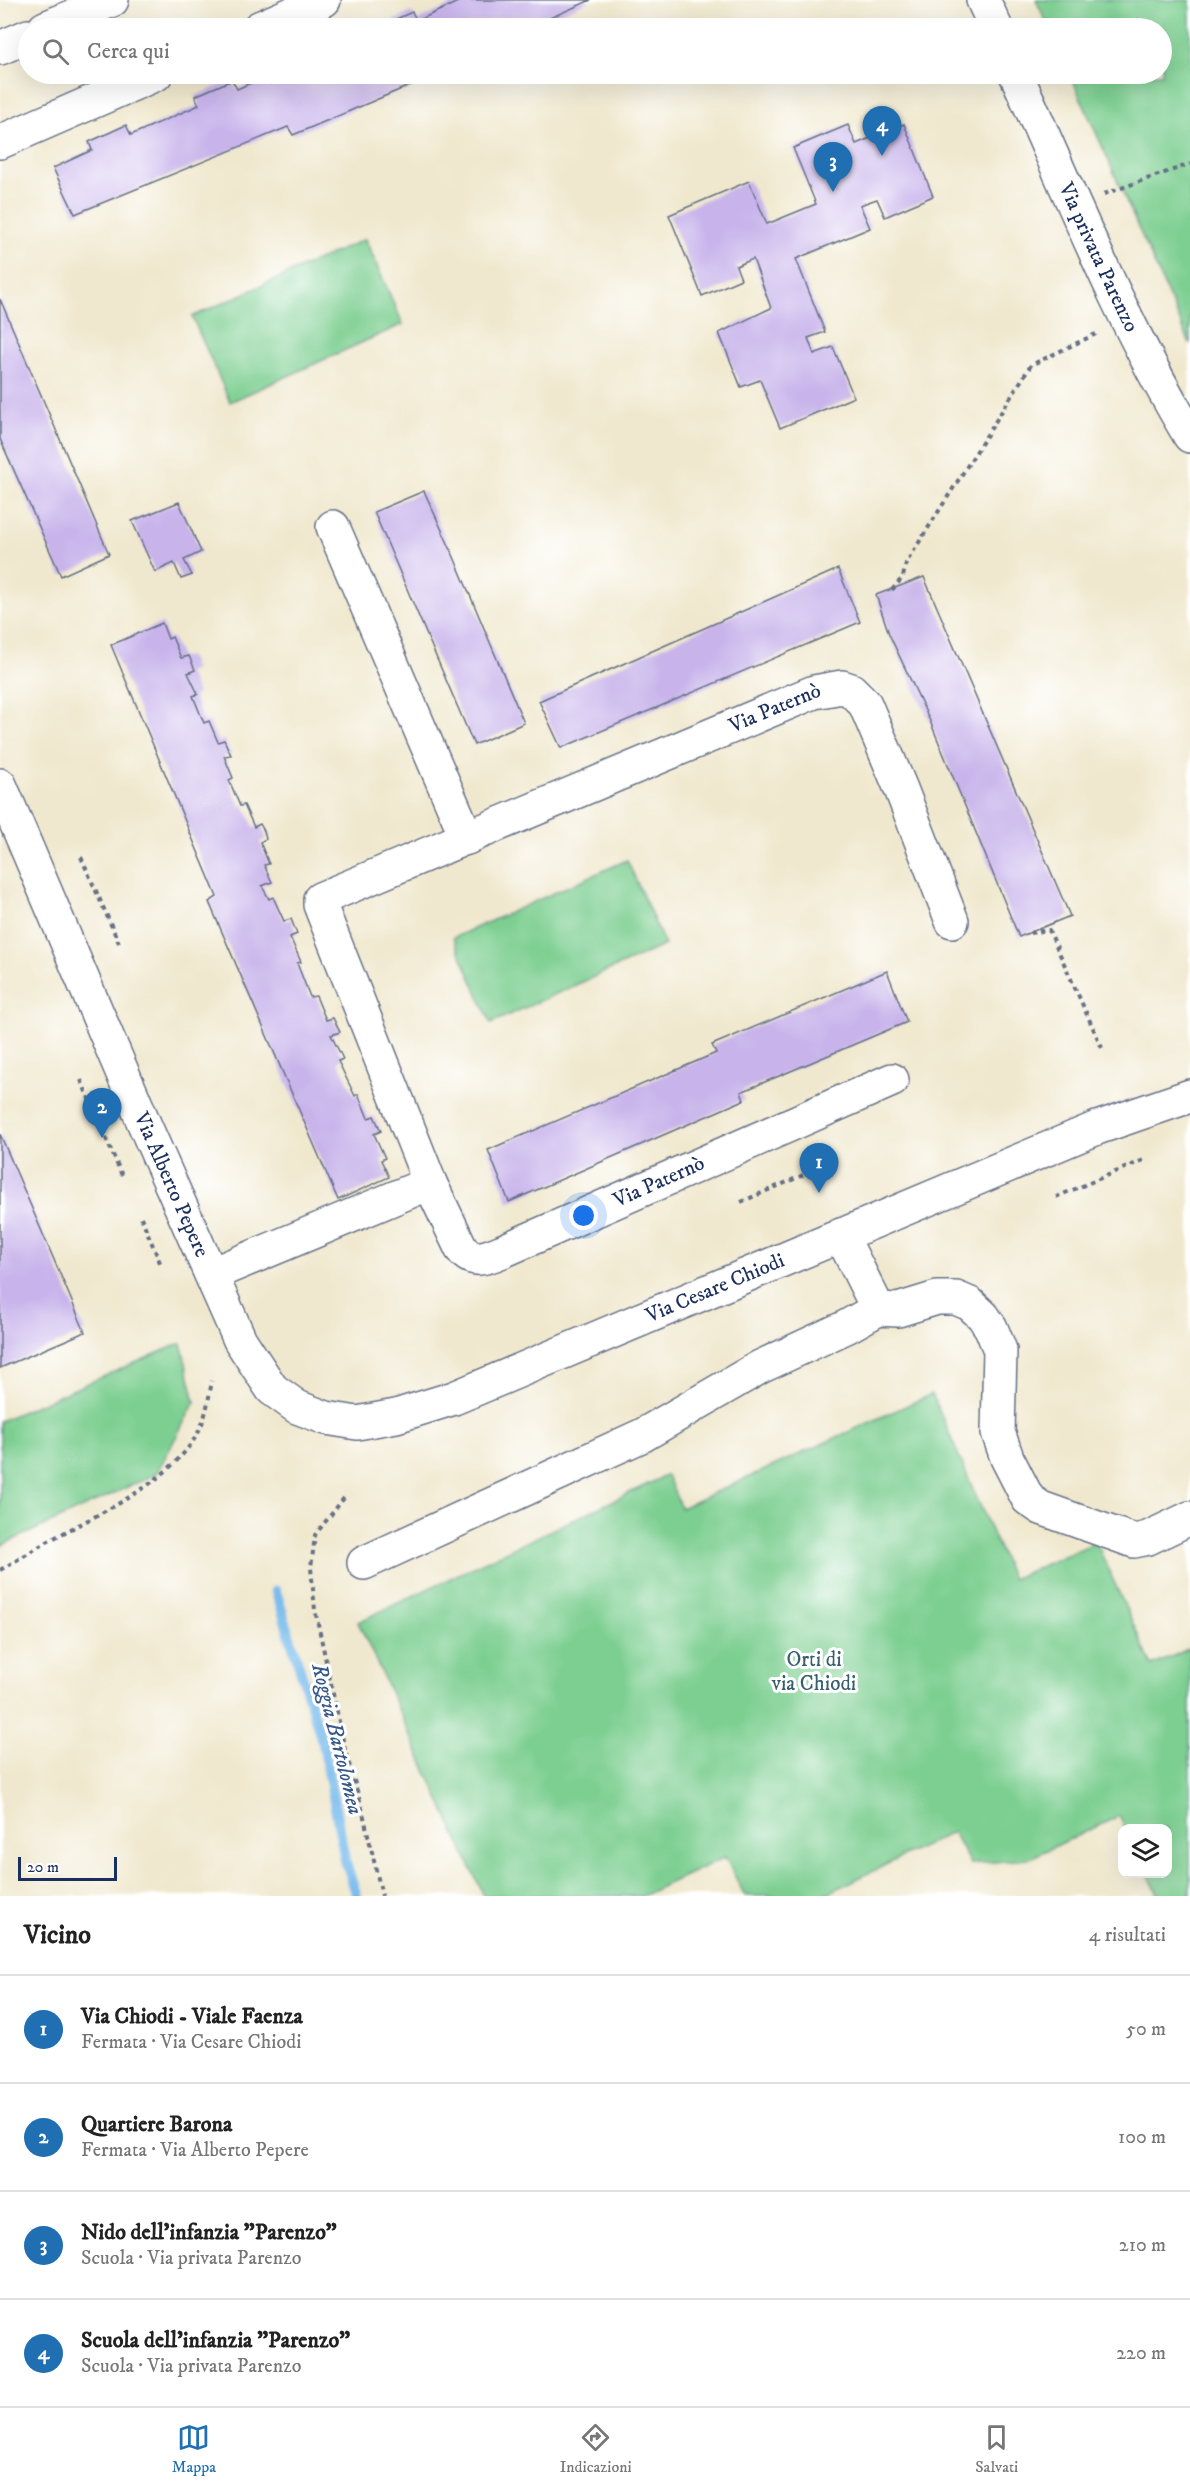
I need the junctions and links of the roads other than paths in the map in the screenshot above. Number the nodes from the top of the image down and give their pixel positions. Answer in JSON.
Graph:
{"nodes":[{"id":1,"x":112,"y":0,"type":"edge"},
{"id":2,"x":324,"y":0,"type":"edge"},
{"id":3,"x":983,"y":0,"type":"edge"},
{"id":4,"x":69,"y":18,"type":"edge"},
{"id":5,"x":282,"y":18,"type":"edge"},
{"id":6,"x":991,"y":18,"type":"edge"},
{"id":7,"x":18,"y":40,"type":"edge"},
{"id":8,"x":0,"y":48,"type":"edge"},
{"id":9,"x":133,"y":84,"type":"edge"},
{"id":10,"x":1020,"y":84,"type":"edge"},
{"id":11,"x":0,"y":142,"type":"edge"},
{"id":12,"x":1190,"y":436,"type":"edge"},
{"id":13,"x":333,"y":526,"type":"dead end"},
{"id":14,"x":0,"y":785,"type":"edge"},
{"id":15,"x":467,"y":838,"type":"junction"},
{"id":16,"x":952,"y":921,"type":"dead end"},
{"id":17,"x":1190,"y":1077,"type":"edge"},
{"id":18,"x":892,"y":1080,"type":"dead end"},
{"id":19,"x":1190,"y":1096,"type":"edge"},
{"id":20,"x":1097,"y":1128,"type":"junction"},
{"id":21,"x":430,"y":1183,"type":"junction"},
{"id":22,"x":841,"y":1235,"type":"junction"},
{"id":23,"x":212,"y":1274,"type":"junction"},
{"id":24,"x":878,"y":1309,"type":"junction"},
{"id":25,"x":326,"y":1418,"type":"joint"},
{"id":26,"x":1190,"y":1518,"type":"edge"},
{"id":27,"x":364,"y":1563,"type":"dead end"}],
"edges":[{"from":1,"to":4,"type":"street"},
{"from":2,"to":5,"type":"street"},
{"from":3,"to":6,"type":"street"},
{"from":7,"to":8,"type":"street"},
{"from":9,"to":11,"type":"street"},
{"from":10,"to":12,"type":"street","name":"Via privata Parenzo"},
{"from":13,"to":15,"type":"street"},
{"from":14,"to":23,"type":"street","name":"Via Alberto Pepere"},
{"from":15,"to":16,"type":"street","name":"Via Paternò"},
{"from":15,"to":21,"type":"street","name":"Via Paternò"},
{"from":17,"to":20,"type":"street","name":"Via Cesare Chiodi"},
{"from":18,"to":21,"type":"street","name":"Via Paternò"},
{"from":19,"to":20,"type":"street","name":"Via Cesare Chiodi"},
{"from":20,"to":22,"type":"street","name":"Via Cesare Chiodi"},
{"from":21,"to":23,"type":"street"},
{"from":22,"to":24,"type":"street"},
{"from":22,"to":25,"type":"street","name":"Via Cesare Chiodi"},
{"from":23,"to":25,"type":"street","name":"Via Alberto Pepere"},
{"from":24,"to":26,"type":"street"},
{"from":24,"to":27,"type":"street"}]}
